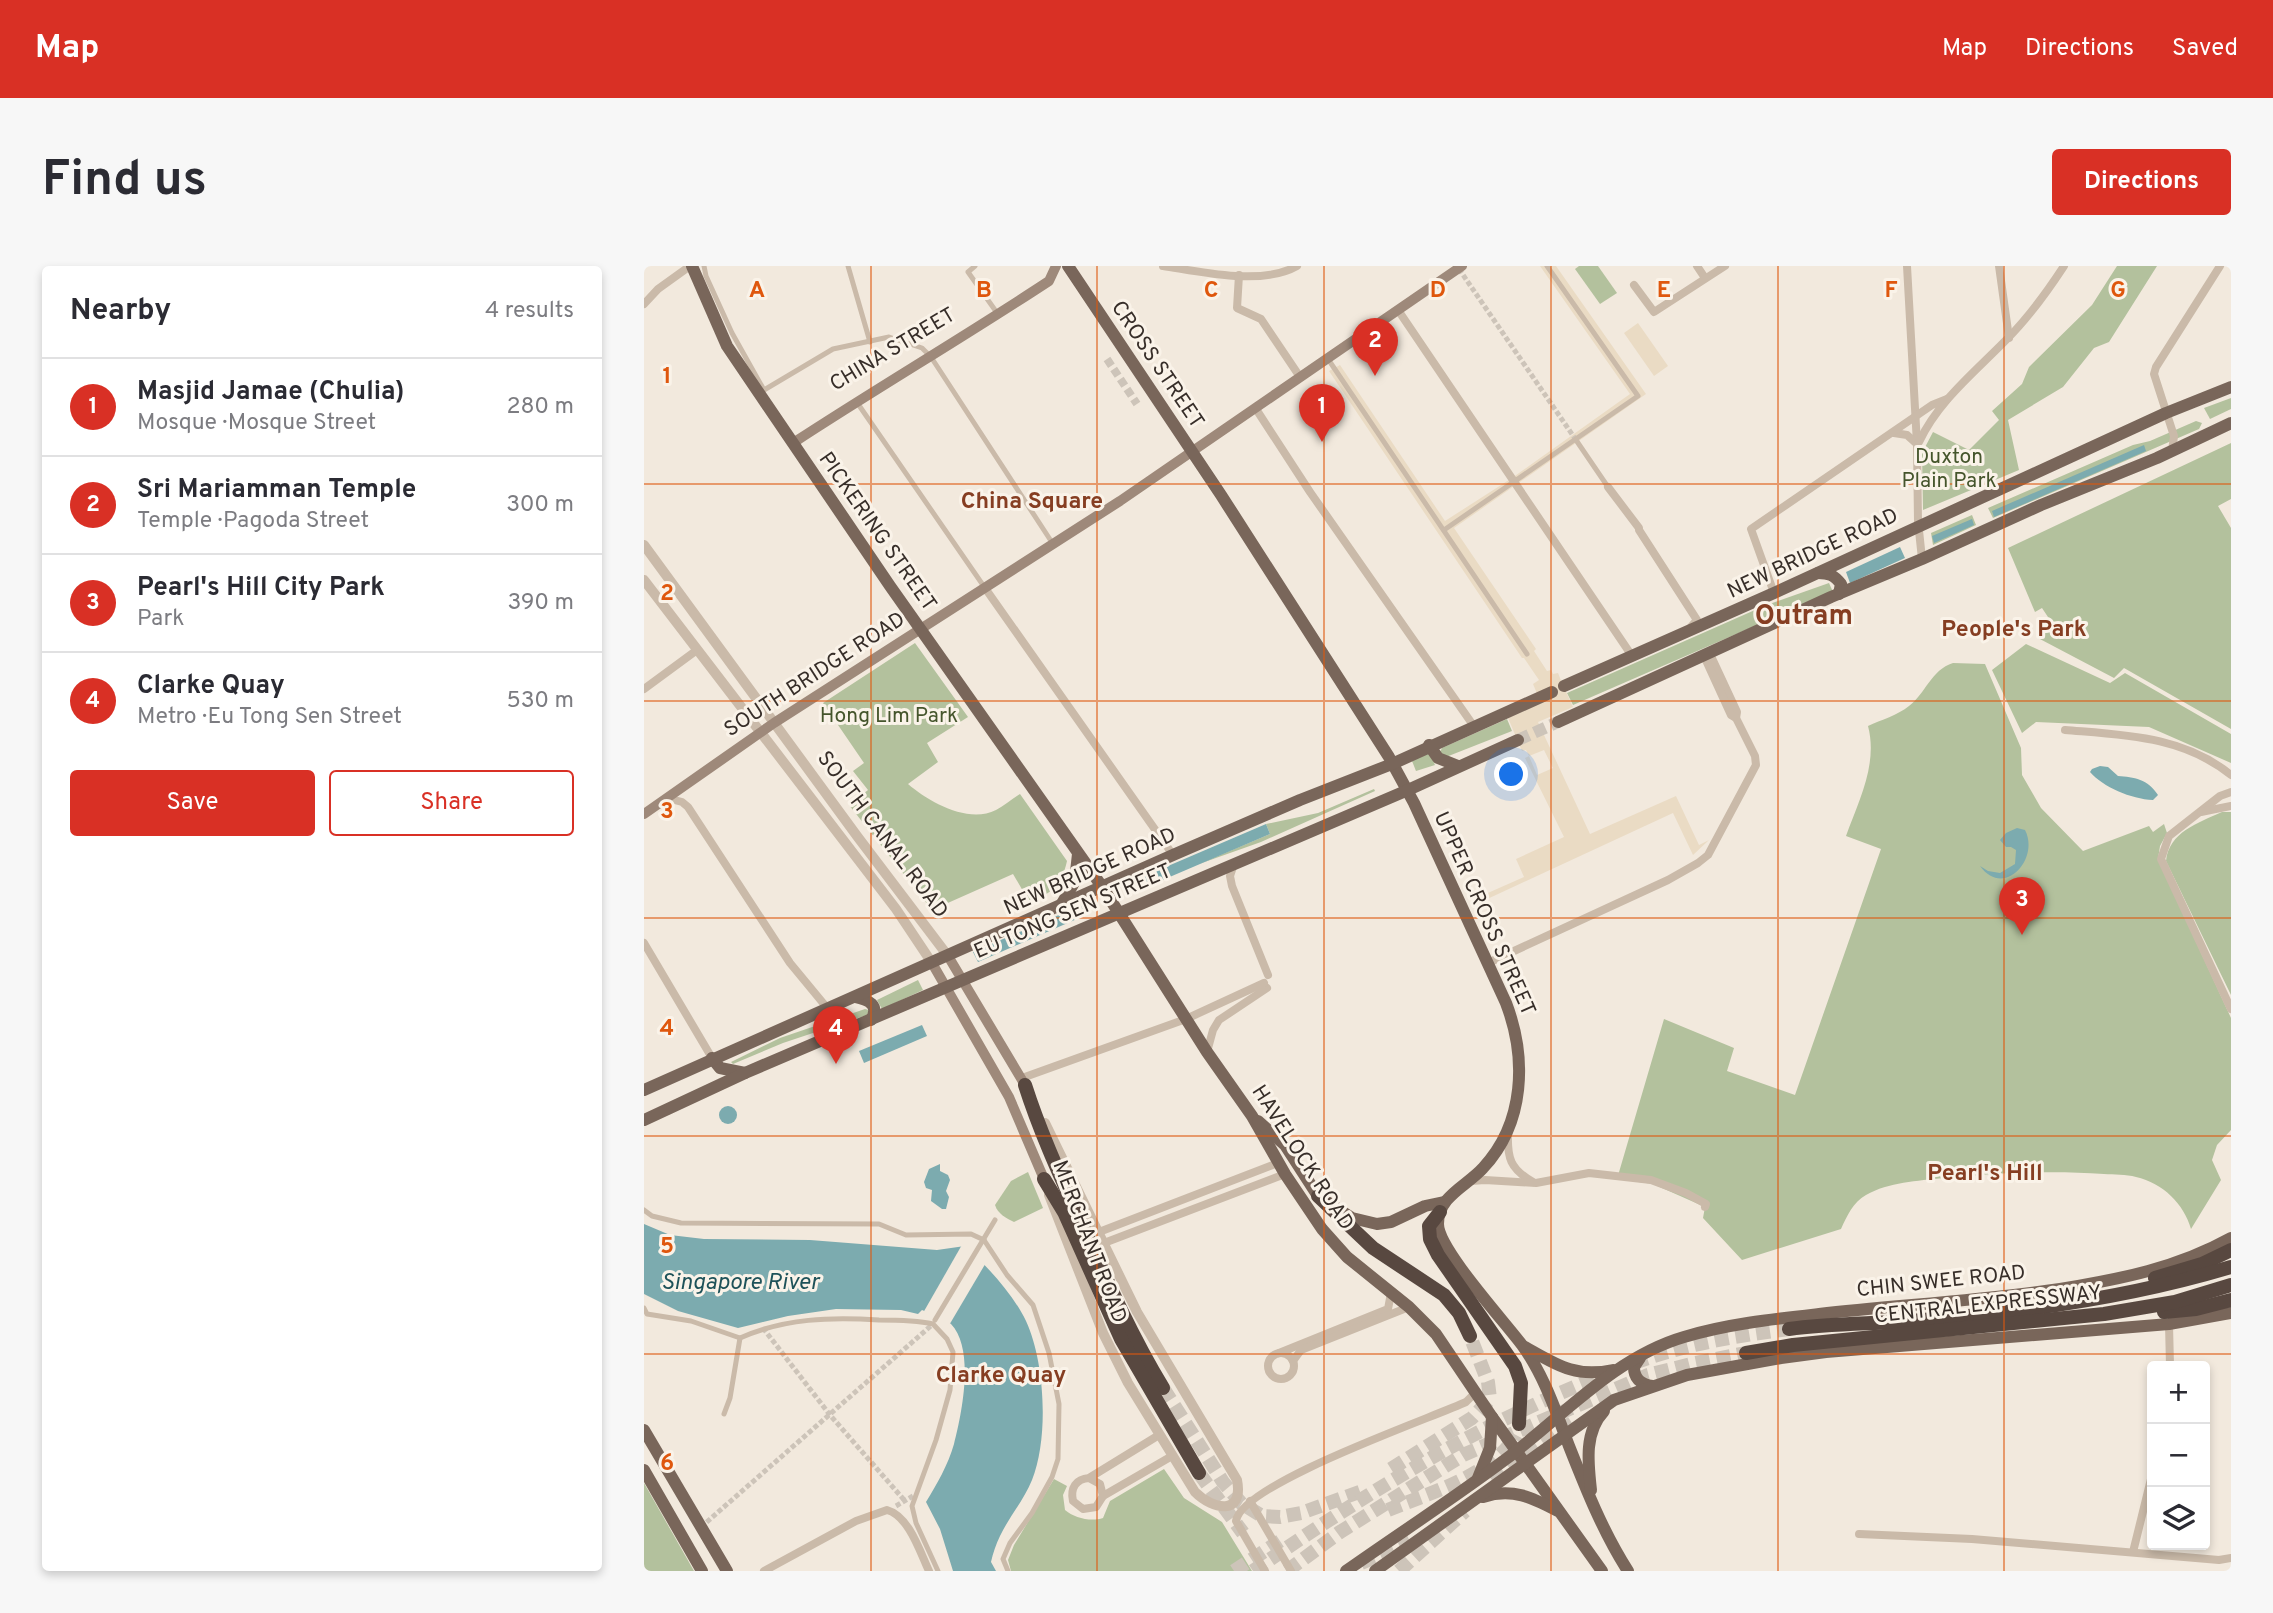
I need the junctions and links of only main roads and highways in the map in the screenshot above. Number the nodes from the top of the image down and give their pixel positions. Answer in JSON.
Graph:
{"nodes":[{"id":1,"x":691,"y":266,"type":"edge"},
{"id":2,"x":1462,"y":266,"type":"edge"},
{"id":3,"x":1071,"y":267,"type":"edge"},
{"id":4,"x":1055,"y":270,"type":"edge"},
{"id":5,"x":2231,"y":387,"type":"edge"},
{"id":6,"x":2231,"y":423,"type":"edge"},
{"id":7,"x":791,"y":441,"type":"junction"},
{"id":8,"x":1191,"y":451,"type":"junction"},
{"id":9,"x":1818,"y":573,"type":"junction"},
{"id":10,"x":1839,"y":594,"type":"junction"},
{"id":11,"x":921,"y":630,"type":"junction"},
{"id":12,"x":1558,"y":722,"type":"tunnel mouth"},
{"id":13,"x":1518,"y":740,"type":"tunnel mouth"},
{"id":14,"x":1429,"y":745,"type":"junction"},
{"id":15,"x":1392,"y":764,"type":"junction"},
{"id":16,"x":1458,"y":766,"type":"junction"},
{"id":17,"x":1408,"y":790,"type":"junction"},
{"id":18,"x":644,"y":814,"type":"edge"},
{"id":19,"x":1078,"y":853,"type":"junction"},
{"id":20,"x":1103,"y":888,"type":"junction"},
{"id":21,"x":1060,"y":907,"type":"junction"},
{"id":22,"x":1119,"y":913,"type":"junction"},
{"id":23,"x":948,"y":956,"type":"junction"},
{"id":24,"x":932,"y":963,"type":"junction"},
{"id":25,"x":962,"y":981,"type":"junction"},
{"id":26,"x":947,"y":988,"type":"junction"},
{"id":27,"x":855,"y":997,"type":"junction"},
{"id":28,"x":871,"y":1020,"type":"junction"},
{"id":29,"x":712,"y":1058,"type":"junction"},
{"id":30,"x":746,"y":1073,"type":"junction"},
{"id":31,"x":1023,"y":1082,"type":"joint"},
{"id":32,"x":644,"y":1090,"type":"edge"},
{"id":33,"x":1252,"y":1116,"type":"junction"},
{"id":34,"x":644,"y":1120,"type":"edge"},
{"id":35,"x":1044,"y":1179,"type":"joint"},
{"id":36,"x":1318,"y":1196,"type":"junction"},
{"id":37,"x":1442,"y":1207,"type":"junction"},
{"id":38,"x":2231,"y":1238,"type":"edge"},
{"id":39,"x":2231,"y":1250,"type":"edge"},
{"id":40,"x":2231,"y":1267,"type":"edge"},
{"id":41,"x":2109,"y":1281,"type":"junction"},
{"id":42,"x":2231,"y":1285,"type":"edge"},
{"id":43,"x":2095,"y":1300,"type":"junction"},
{"id":44,"x":2231,"y":1300,"type":"edge"},
{"id":45,"x":2231,"y":1313,"type":"edge"},
{"id":46,"x":2104,"y":1314,"type":"junction"},
{"id":47,"x":2166,"y":1321,"type":"junction"},
{"id":48,"x":1789,"y":1329,"type":"tunnel mouth"},
{"id":49,"x":1470,"y":1336,"type":"tunnel mouth"},
{"id":50,"x":1522,"y":1345,"type":"junction"},
{"id":51,"x":1746,"y":1353,"type":"tunnel mouth"},
{"id":52,"x":1641,"y":1357,"type":"junction"},
{"id":53,"x":1621,"y":1368,"type":"junction"},
{"id":54,"x":1653,"y":1385,"type":"junction"},
{"id":55,"x":1163,"y":1388,"type":"tunnel mouth"},
{"id":56,"x":1614,"y":1400,"type":"junction"},
{"id":57,"x":1492,"y":1418,"type":"junction"},
{"id":58,"x":1559,"y":1418,"type":"junction"},
{"id":59,"x":1519,"y":1424,"type":"tunnel mouth"},
{"id":60,"x":644,"y":1430,"type":"edge"},
{"id":61,"x":1565,"y":1434,"type":"junction"},
{"id":62,"x":1517,"y":1451,"type":"junction"},
{"id":63,"x":1527,"y":1463,"type":"junction"},
{"id":64,"x":644,"y":1470,"type":"edge"},
{"id":65,"x":1199,"y":1473,"type":"tunnel mouth"},
{"id":66,"x":1477,"y":1480,"type":"junction"},
{"id":67,"x":1473,"y":1501,"type":"junction"},
{"id":68,"x":1592,"y":1504,"type":"junction"},
{"id":69,"x":1559,"y":1512,"type":"junction"},
{"id":70,"x":702,"y":1571,"type":"edge"},
{"id":71,"x":727,"y":1571,"type":"edge"},
{"id":72,"x":1346,"y":1571,"type":"edge"},
{"id":73,"x":1375,"y":1571,"type":"edge"},
{"id":74,"x":1602,"y":1571,"type":"edge"},
{"id":75,"x":1628,"y":1571,"type":"edge"}],
"edges":[{"from":1,"to":7,"type":"main road","name":"PICKERING STREET"},
{"from":2,"to":8,"type":"main road","name":"SOUTH BRIDGE ROAD"},
{"from":3,"to":8,"type":"main road","name":"CROSS STREET"},
{"from":4,"to":7,"type":"main road","name":"CHINA STREET"},
{"from":5,"to":9,"type":"main road","name":"NEW BRIDGE ROAD"},
{"from":6,"to":10,"type":"main road"},
{"from":7,"to":11,"type":"main road","name":"PICKERING STREET"},
{"from":8,"to":11,"type":"main road","name":"SOUTH BRIDGE ROAD"},
{"from":8,"to":15,"type":"main road","name":"UPPER CROSS STREET"},
{"from":9,"to":10,"type":"main road"},
{"from":9,"to":14,"type":"main road","name":"NEW BRIDGE ROAD"},
{"from":10,"to":12,"type":"main road"},
{"from":11,"to":18,"type":"main road","name":"SOUTH BRIDGE ROAD"},
{"from":11,"to":19,"type":"main road","name":"PICKERING STREET"},
{"from":13,"to":16,"type":"main road","name":"EU TONG SEN STREET"},
{"from":14,"to":15,"type":"main road","name":"NEW BRIDGE ROAD"},
{"from":14,"to":16,"type":"main road"},
{"from":15,"to":17,"type":"main road","name":"UPPER CROSS STREET"},
{"from":15,"to":20,"type":"main road","name":"NEW BRIDGE ROAD"},
{"from":16,"to":17,"type":"main road","name":"EU TONG SEN STREET"},
{"from":17,"to":22,"type":"main road","name":"EU TONG SEN STREET"},
{"from":17,"to":37,"type":"main road","name":"UPPER CROSS STREET"},
{"from":19,"to":20,"type":"main road","name":"HAVELOCK ROAD"},
{"from":19,"to":21,"type":"main road"},
{"from":20,"to":21,"type":"main road","name":"NEW BRIDGE ROAD"},
{"from":20,"to":22,"type":"main road","name":"HAVELOCK ROAD"},
{"from":21,"to":23,"type":"main road","name":"NEW BRIDGE ROAD"},
{"from":22,"to":25,"type":"main road","name":"EU TONG SEN STREET"},
{"from":22,"to":33,"type":"main road","name":"HAVELOCK ROAD"},
{"from":23,"to":24,"type":"main road","name":"NEW BRIDGE ROAD"},
{"from":23,"to":25,"type":"main road","name":"SOUTH CANAL ROAD"},
{"from":24,"to":26,"type":"main road","name":"MERCHANT ROAD"},
{"from":24,"to":27,"type":"main road","name":"NEW BRIDGE ROAD"},
{"from":25,"to":26,"type":"main road","name":"EU TONG SEN STREET"},
{"from":25,"to":31,"type":"main road","name":"MERCHANT ROAD"},
{"from":26,"to":28,"type":"main road","name":"EU TONG SEN STREET"},
{"from":26,"to":35,"type":"main road","name":"MERCHANT ROAD"},
{"from":27,"to":28,"type":"main road"},
{"from":27,"to":29,"type":"main road","name":"NEW BRIDGE ROAD"},
{"from":28,"to":30,"type":"main road","name":"EU TONG SEN STREET"},
{"from":29,"to":30,"type":"main road"},
{"from":29,"to":32,"type":"main road","name":"NEW BRIDGE ROAD"},
{"from":30,"to":34,"type":"main road","name":"EU TONG SEN STREET"},
{"from":31,"to":55,"type":"highway"},
{"from":33,"to":36,"type":"main road"},
{"from":33,"to":57,"type":"main road","name":"HAVELOCK ROAD"},
{"from":35,"to":65,"type":"highway"},
{"from":36,"to":37,"type":"main road"},
{"from":36,"to":49,"type":"highway"},
{"from":37,"to":50,"type":"main road"},
{"from":37,"to":59,"type":"highway"},
{"from":38,"to":41,"type":"main road","name":"CHIN SWEE ROAD"},
{"from":39,"to":43,"type":"highway"},
{"from":40,"to":43,"type":"highway","name":"CENTRAL EXPRESSWAY"},
{"from":41,"to":47,"type":"main road"},
{"from":41,"to":52,"type":"main road","name":"CHIN SWEE ROAD"},
{"from":42,"to":46,"type":"highway","name":"CENTRAL EXPRESSWAY"},
{"from":43,"to":48,"type":"highway","name":"CENTRAL EXPRESSWAY"},
{"from":44,"to":46,"type":"highway"},
{"from":45,"to":47,"type":"main road"},
{"from":46,"to":51,"type":"highway","name":"CENTRAL EXPRESSWAY"},
{"from":47,"to":54,"type":"main road"},
{"from":50,"to":53,"type":"main road"},
{"from":50,"to":58,"type":"main road"},
{"from":52,"to":53,"type":"main road","name":"CHIN SWEE ROAD"},
{"from":52,"to":54,"type":"main road"},
{"from":53,"to":58,"type":"main road","name":"CHIN SWEE ROAD"},
{"from":54,"to":56,"type":"main road"},
{"from":56,"to":61,"type":"main road"},
{"from":56,"to":68,"type":"main road"},
{"from":57,"to":62,"type":"main road","name":"HAVELOCK ROAD"},
{"from":57,"to":66,"type":"main road"},
{"from":58,"to":61,"type":"main road"},
{"from":58,"to":62,"type":"main road","name":"CHIN SWEE ROAD"},
{"from":60,"to":71,"type":"main road"},
{"from":61,"to":63,"type":"main road"},
{"from":61,"to":68,"type":"main road"},
{"from":62,"to":63,"type":"main road","name":"HAVELOCK ROAD"},
{"from":62,"to":66,"type":"main road","name":"CHIN SWEE ROAD"},
{"from":63,"to":67,"type":"main road"},
{"from":63,"to":69,"type":"main road","name":"HAVELOCK ROAD"},
{"from":64,"to":70,"type":"main road"},
{"from":66,"to":72,"type":"main road","name":"CHIN SWEE ROAD"},
{"from":67,"to":69,"type":"main road"},
{"from":67,"to":73,"type":"main road"},
{"from":68,"to":75,"type":"main road"},
{"from":69,"to":74,"type":"main road","name":"HAVELOCK ROAD"}]}
